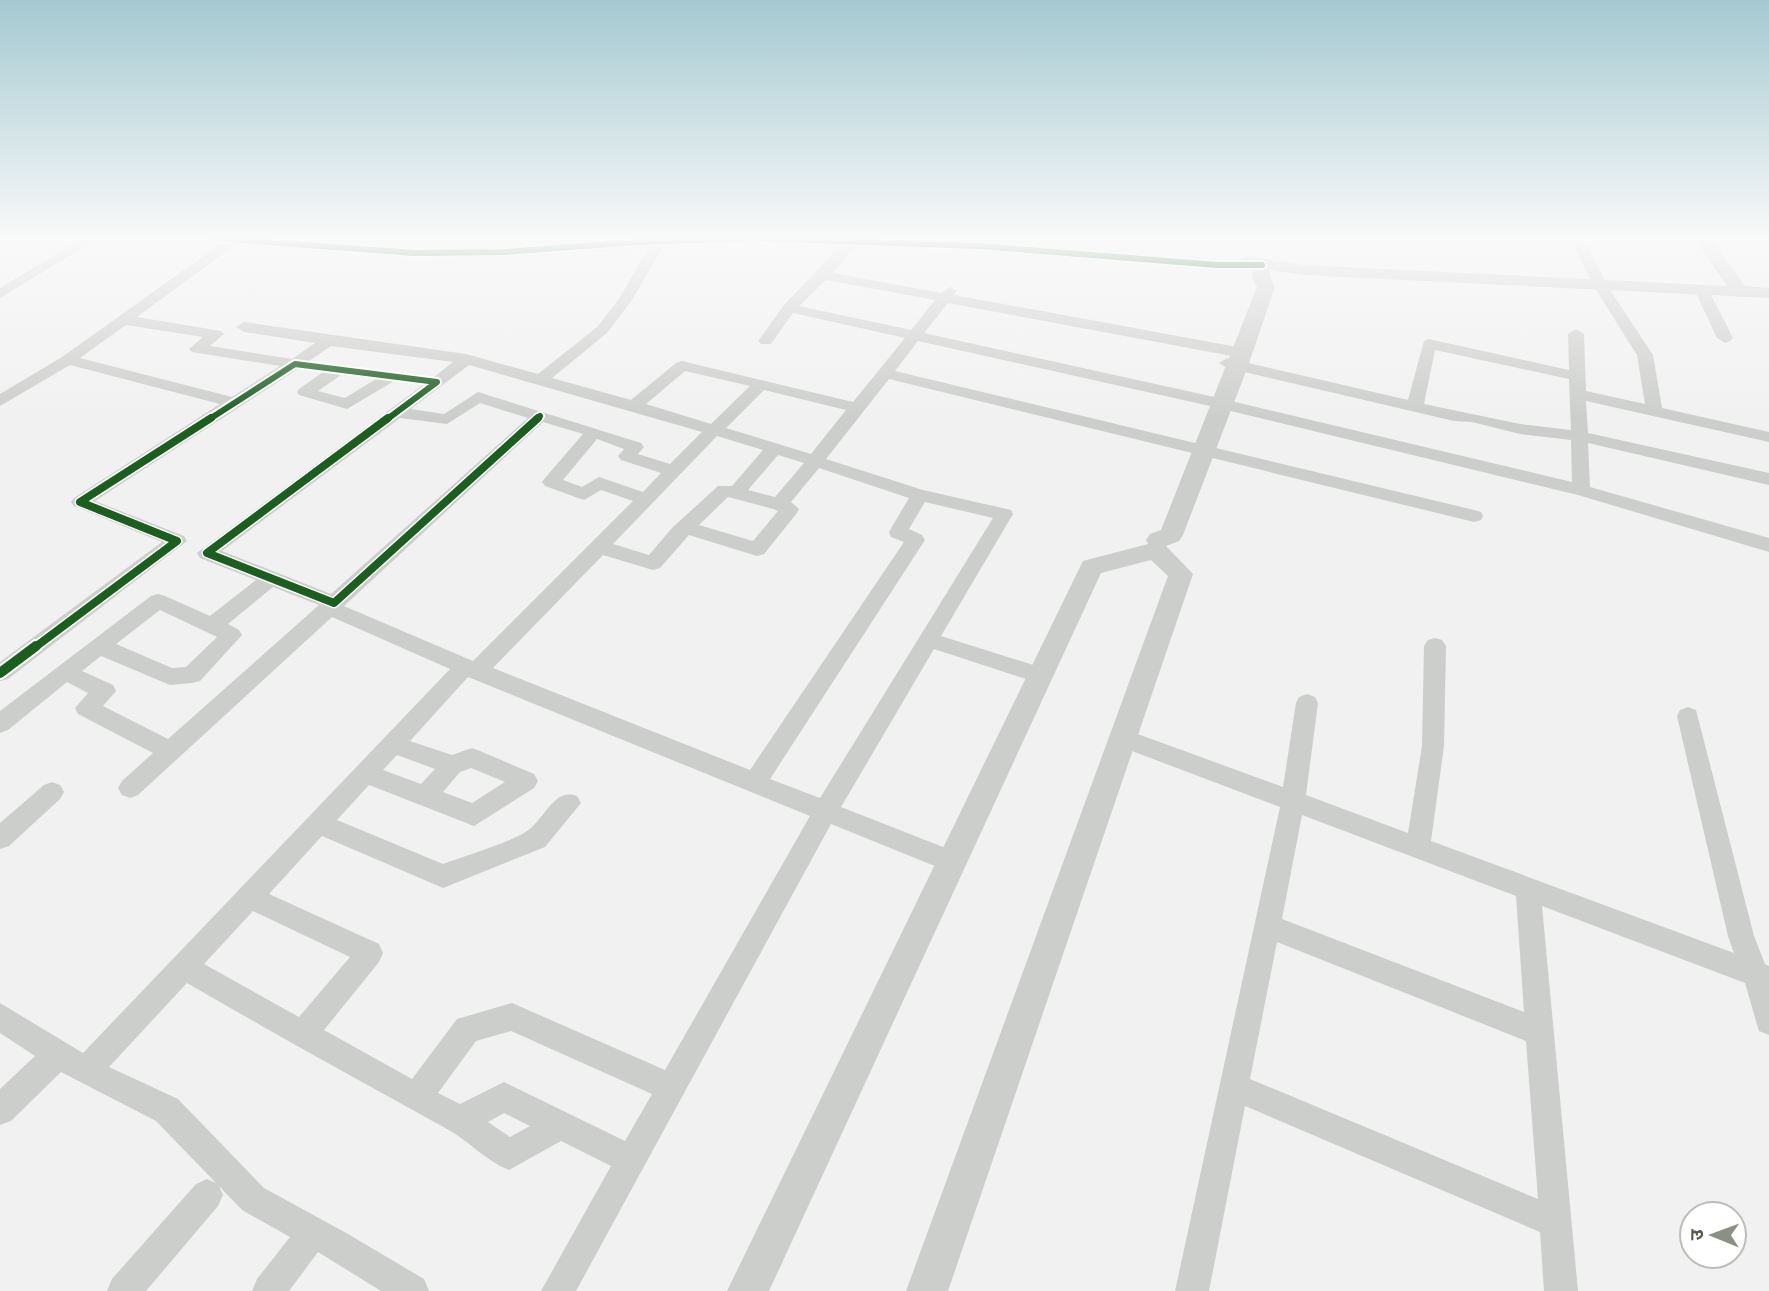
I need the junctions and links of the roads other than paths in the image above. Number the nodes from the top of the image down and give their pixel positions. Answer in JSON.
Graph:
{"nodes":[{"id":1,"x":151,"y":298,"type":"edge"},
{"id":2,"x":626,"y":298,"type":"edge"},
{"id":3,"x":800,"y":298,"type":"edge"},
{"id":4,"x":944,"y":298,"type":"edge"},
{"id":5,"x":961,"y":298,"type":"edge"},
{"id":6,"x":1259,"y":298,"type":"edge"},
{"id":7,"x":1610,"y":298,"type":"edge"},
{"id":8,"x":1706,"y":298,"type":"edge"},
{"id":9,"x":789,"y":309,"type":"junction"},
{"id":10,"x":124,"y":320,"type":"junction"},
{"id":11,"x":244,"y":327,"type":"dead end"},
{"id":12,"x":1576,"y":334,"type":"dead end"},
{"id":13,"x":915,"y":336,"type":"junction"},
{"id":14,"x":1725,"y":338,"type":"dead end"},
{"id":15,"x":328,"y":341,"type":"junction"},
{"id":16,"x":766,"y":341,"type":"dead end"},
{"id":17,"x":466,"y":359,"type":"junction"},
{"id":18,"x":68,"y":360,"type":"junction"},
{"id":19,"x":1232,"y":360,"type":"junction"},
{"id":20,"x":295,"y":364,"type":"junction"},
{"id":21,"x":338,"y":369,"type":"junction"},
{"id":22,"x":885,"y":373,"type":"junction"},
{"id":23,"x":392,"y":376,"type":"junction"},
{"id":24,"x":540,"y":380,"type":"junction"},
{"id":25,"x":437,"y":382,"type":"junction"},
{"id":26,"x":761,"y":384,"type":"junction"},
{"id":27,"x":1577,"y":385,"type":"junction"},
{"id":28,"x":592,"y":394,"type":"junction"},
{"id":29,"x":0,"y":401,"type":"edge"},
{"id":30,"x":234,"y":403,"type":"junction"},
{"id":31,"x":1216,"y":403,"type":"junction"},
{"id":32,"x":634,"y":406,"type":"junction"},
{"id":33,"x":1415,"y":406,"type":"junction"},
{"id":34,"x":857,"y":408,"type":"junction"},
{"id":35,"x":1654,"y":411,"type":"junction"},
{"id":36,"x":396,"y":412,"type":"junction"},
{"id":37,"x":549,"y":419,"type":"junction"},
{"id":38,"x":714,"y":430,"type":"junction"},
{"id":39,"x":594,"y":432,"type":"junction"},
{"id":40,"x":1579,"y":436,"type":"junction"},
{"id":41,"x":1769,"y":437,"type":"edge"},
{"id":42,"x":774,"y":448,"type":"junction"},
{"id":43,"x":1198,"y":448,"type":"junction"},
{"id":44,"x":815,"y":461,"type":"junction"},
{"id":45,"x":673,"y":471,"type":"junction"},
{"id":46,"x":1769,"y":479,"type":"edge"},
{"id":47,"x":1581,"y":490,"type":"junction"},
{"id":48,"x":736,"y":493,"type":"junction"},
{"id":49,"x":920,"y":495,"type":"junction"},
{"id":50,"x":646,"y":499,"type":"junction"},
{"id":51,"x":779,"y":504,"type":"junction"},
{"id":52,"x":1474,"y":516,"type":"dead end"},
{"id":53,"x":685,"y":527,"type":"junction"},
{"id":54,"x":1163,"y":532,"type":"junction"},
{"id":55,"x":177,"y":541,"type":"junction"},
{"id":56,"x":1769,"y":545,"type":"edge"},
{"id":57,"x":599,"y":547,"type":"junction"},
{"id":58,"x":207,"y":553,"type":"junction"},
{"id":59,"x":271,"y":578,"type":"junction"},
{"id":60,"x":331,"y":606,"type":"junction"},
{"id":61,"x":212,"y":626,"type":"junction"},
{"id":62,"x":929,"y":640,"type":"junction"},
{"id":63,"x":99,"y":646,"type":"junction"},
{"id":64,"x":1435,"y":646,"type":"dead end"},
{"id":65,"x":470,"y":670,"type":"junction"},
{"id":66,"x":65,"y":672,"type":"junction"},
{"id":67,"x":0,"y":673,"type":"edge"},
{"id":68,"x":1041,"y":676,"type":"junction"},
{"id":69,"x":1307,"y":703,"type":"dead end"},
{"id":70,"x":1688,"y":716,"type":"dead end"},
{"id":71,"x":0,"y":724,"type":"edge"},
{"id":72,"x":1124,"y":738,"type":"junction"},
{"id":73,"x":393,"y":744,"type":"junction"},
{"id":74,"x":170,"y":751,"type":"junction"},
{"id":75,"x":452,"y":765,"type":"junction"},
{"id":76,"x":365,"y":773,"type":"junction"},
{"id":77,"x":754,"y":784,"type":"junction"},
{"id":78,"x":130,"y":788,"type":"dead end"},
{"id":79,"x":52,"y":792,"type":"dead end"},
{"id":80,"x":425,"y":796,"type":"junction"},
{"id":81,"x":1293,"y":802,"type":"junction"},
{"id":82,"x":569,"y":803,"type":"dead end"},
{"id":83,"x":825,"y":812,"type":"junction"},
{"id":84,"x":318,"y":823,"type":"junction"},
{"id":85,"x":0,"y":838,"type":"edge"},
{"id":86,"x":1418,"y":848,"type":"junction"},
{"id":87,"x":952,"y":862,"type":"junction"},
{"id":88,"x":1528,"y":889,"type":"junction"},
{"id":89,"x":249,"y":897,"type":"junction"},
{"id":90,"x":1268,"y":926,"type":"junction"},
{"id":91,"x":184,"y":967,"type":"junction"},
{"id":92,"x":1763,"y":977,"type":"edge"},
{"id":93,"x":0,"y":1017,"type":"edge"},
{"id":94,"x":1769,"y":1021,"type":"edge"},
{"id":95,"x":1540,"y":1032,"type":"junction"},
{"id":96,"x":303,"y":1034,"type":"junction"},
{"id":97,"x":58,"y":1054,"type":"junction"},
{"id":98,"x":86,"y":1071,"type":"junction"},
{"id":99,"x":1234,"y":1087,"type":"junction"},
{"id":100,"x":671,"y":1088,"type":"junction"},
{"id":101,"x":416,"y":1098,"type":"junction"},
{"id":102,"x":0,"y":1110,"type":"edge"},
{"id":103,"x":460,"y":1119,"type":"junction"},
{"id":104,"x":560,"y":1125,"type":"junction"},
{"id":105,"x":631,"y":1160,"type":"junction"},
{"id":106,"x":207,"y":1195,"type":"dead end"},
{"id":107,"x":1555,"y":1222,"type":"junction"},
{"id":108,"x":313,"y":1232,"type":"junction"},
{"id":109,"x":124,"y":1291,"type":"edge"},
{"id":110,"x":269,"y":1291,"type":"edge"},
{"id":111,"x":412,"y":1291,"type":"edge"},
{"id":112,"x":558,"y":1291,"type":"edge"},
{"id":113,"x":748,"y":1291,"type":"edge"},
{"id":114,"x":927,"y":1291,"type":"edge"},
{"id":115,"x":1192,"y":1291,"type":"edge"},
{"id":116,"x":1561,"y":1291,"type":"edge"}],
"edges":[{"from":1,"to":10,"type":"street"},
{"from":2,"to":24,"type":"street"},
{"from":3,"to":9,"type":"street"},
{"from":4,"to":13,"type":"street"},
{"from":5,"to":19,"type":"street"},
{"from":6,"to":19,"type":"street"},
{"from":7,"to":35,"type":"street"},
{"from":8,"to":14,"type":"street"},
{"from":9,"to":13,"type":"street"},
{"from":9,"to":16,"type":"street"},
{"from":10,"to":18,"type":"street"},
{"from":10,"to":20,"type":"street"},
{"from":11,"to":15,"type":"street"},
{"from":12,"to":27,"type":"street"},
{"from":13,"to":22,"type":"street"},
{"from":13,"to":31,"type":"street"},
{"from":15,"to":17,"type":"street"},
{"from":15,"to":20,"type":"street"},
{"from":17,"to":24,"type":"street"},
{"from":17,"to":25,"type":"street"},
{"from":18,"to":29,"type":"street"},
{"from":18,"to":30,"type":"street"},
{"from":19,"to":31,"type":"street"},
{"from":19,"to":33,"type":"street"},
{"from":20,"to":21,"type":"street"},
{"from":20,"to":30,"type":"street"},
{"from":21,"to":23,"type":"street"},
{"from":21,"to":23,"type":"street"},
{"from":22,"to":34,"type":"street"},
{"from":22,"to":43,"type":"street"},
{"from":23,"to":25,"type":"street"},
{"from":24,"to":28,"type":"street"},
{"from":25,"to":36,"type":"street"},
{"from":26,"to":32,"type":"street"},
{"from":26,"to":34,"type":"street"},
{"from":26,"to":38,"type":"street"},
{"from":27,"to":33,"type":"street"},
{"from":27,"to":35,"type":"street"},
{"from":27,"to":40,"type":"street"},
{"from":28,"to":32,"type":"street"},
{"from":28,"to":37,"type":"street"},
{"from":30,"to":55,"type":"street"},
{"from":31,"to":43,"type":"street"},
{"from":31,"to":47,"type":"street"},
{"from":32,"to":38,"type":"street"},
{"from":33,"to":40,"type":"street"},
{"from":34,"to":44,"type":"street"},
{"from":35,"to":41,"type":"street"},
{"from":36,"to":37,"type":"street"},
{"from":36,"to":58,"type":"street"},
{"from":37,"to":39,"type":"street"},
{"from":37,"to":60,"type":"street"},
{"from":38,"to":42,"type":"street"},
{"from":38,"to":45,"type":"street"},
{"from":39,"to":45,"type":"street"},
{"from":39,"to":50,"type":"street"},
{"from":40,"to":46,"type":"street"},
{"from":40,"to":47,"type":"street"},
{"from":42,"to":44,"type":"street"},
{"from":42,"to":48,"type":"street"},
{"from":43,"to":52,"type":"street"},
{"from":43,"to":54,"type":"street"},
{"from":44,"to":49,"type":"street"},
{"from":44,"to":51,"type":"street"},
{"from":45,"to":50,"type":"street"},
{"from":47,"to":56,"type":"street"},
{"from":48,"to":51,"type":"street"},
{"from":48,"to":53,"type":"street"},
{"from":49,"to":62,"type":"street"},
{"from":49,"to":77,"type":"street"},
{"from":50,"to":57,"type":"street"},
{"from":51,"to":53,"type":"street"},
{"from":53,"to":57,"type":"street"},
{"from":54,"to":68,"type":"street"},
{"from":54,"to":72,"type":"street"},
{"from":55,"to":58,"type":"street"},
{"from":55,"to":67,"type":"street"},
{"from":57,"to":65,"type":"street"},
{"from":58,"to":59,"type":"street"},
{"from":59,"to":60,"type":"street"},
{"from":59,"to":61,"type":"street"},
{"from":60,"to":65,"type":"street"},
{"from":60,"to":74,"type":"street"},
{"from":61,"to":63,"type":"street"},
{"from":61,"to":63,"type":"street"},
{"from":62,"to":68,"type":"street"},
{"from":62,"to":83,"type":"street"},
{"from":63,"to":66,"type":"street"},
{"from":64,"to":86,"type":"street"},
{"from":65,"to":73,"type":"street"},
{"from":65,"to":77,"type":"street"},
{"from":66,"to":71,"type":"street"},
{"from":66,"to":74,"type":"street"},
{"from":68,"to":87,"type":"street"},
{"from":69,"to":81,"type":"street"},
{"from":70,"to":92,"type":"street"},
{"from":72,"to":81,"type":"street"},
{"from":72,"to":114,"type":"street"},
{"from":73,"to":75,"type":"street"},
{"from":73,"to":76,"type":"street"},
{"from":74,"to":78,"type":"street"},
{"from":75,"to":80,"type":"street"},
{"from":75,"to":80,"type":"street"},
{"from":76,"to":80,"type":"street"},
{"from":76,"to":84,"type":"street"},
{"from":77,"to":83,"type":"street"},
{"from":79,"to":85,"type":"street"},
{"from":81,"to":86,"type":"street"},
{"from":81,"to":90,"type":"street"},
{"from":82,"to":84,"type":"street"},
{"from":83,"to":87,"type":"street"},
{"from":83,"to":100,"type":"street"},
{"from":84,"to":89,"type":"street"},
{"from":86,"to":88,"type":"street"},
{"from":87,"to":113,"type":"street"},
{"from":88,"to":92,"type":"street"},
{"from":88,"to":95,"type":"street"},
{"from":89,"to":91,"type":"street"},
{"from":89,"to":96,"type":"street"},
{"from":90,"to":95,"type":"street"},
{"from":90,"to":99,"type":"street"},
{"from":91,"to":96,"type":"street"},
{"from":91,"to":98,"type":"street"},
{"from":92,"to":94,"type":"street"},
{"from":93,"to":97,"type":"street"},
{"from":95,"to":107,"type":"street"},
{"from":96,"to":101,"type":"street"},
{"from":97,"to":98,"type":"street"},
{"from":97,"to":102,"type":"street"},
{"from":98,"to":108,"type":"street"},
{"from":99,"to":107,"type":"street"},
{"from":99,"to":115,"type":"street"},
{"from":100,"to":101,"type":"street"},
{"from":100,"to":105,"type":"street"},
{"from":101,"to":103,"type":"street"},
{"from":103,"to":104,"type":"street"},
{"from":103,"to":104,"type":"street"},
{"from":104,"to":105,"type":"street"},
{"from":105,"to":112,"type":"street"},
{"from":106,"to":109,"type":"street"},
{"from":107,"to":116,"type":"street"},
{"from":108,"to":110,"type":"street"},
{"from":108,"to":111,"type":"street"}]}
